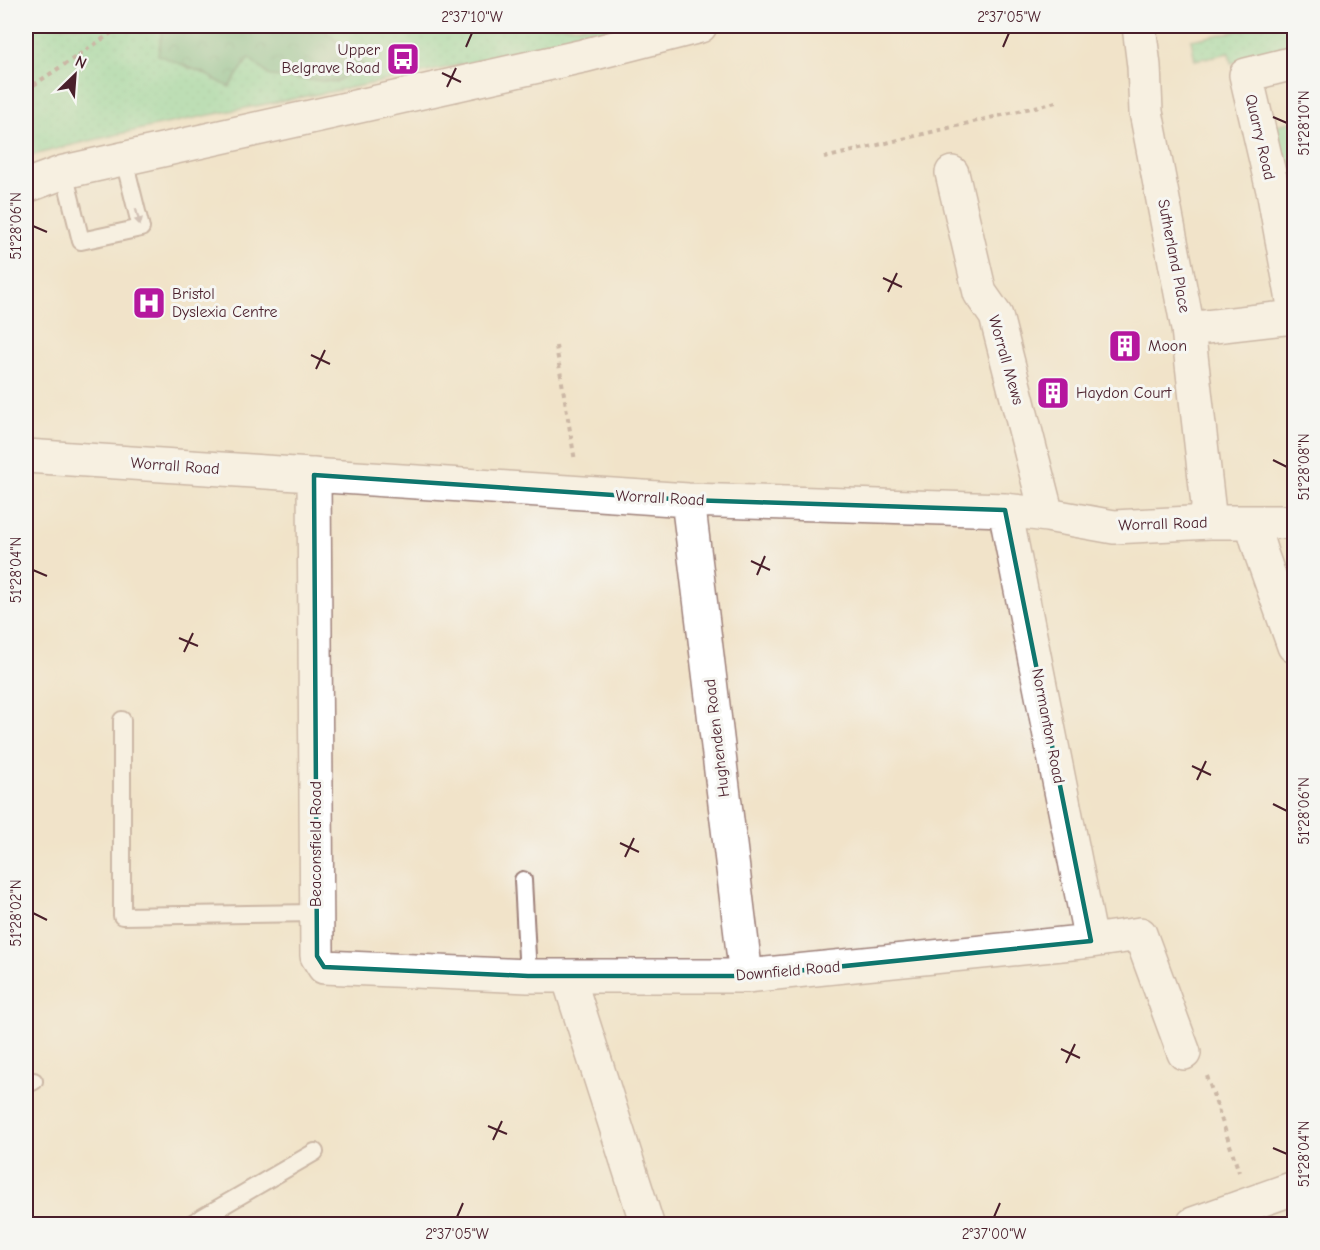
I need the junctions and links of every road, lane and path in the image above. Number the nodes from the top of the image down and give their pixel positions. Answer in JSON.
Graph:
{"nodes":[{"id":1,"x":122,"y":26,"type":"edge"},
{"id":2,"x":395,"y":26,"type":"edge"},
{"id":3,"x":423,"y":26,"type":"edge"},
{"id":4,"x":700,"y":26,"type":"edge"},
{"id":5,"x":1138,"y":26,"type":"edge"},
{"id":6,"x":1294,"y":63,"type":"edge"},
{"id":7,"x":26,"y":90,"type":"edge"},
{"id":8,"x":1056,"y":102,"type":"dead end"},
{"id":9,"x":824,"y":158,"type":"dead end"},
{"id":10,"x":123,"y":160,"type":"junction"},
{"id":11,"x":64,"y":172,"type":"junction"},
{"id":12,"x":952,"y":172,"type":"dead end"},
{"id":13,"x":26,"y":186,"type":"edge"},
{"id":14,"x":1284,"y":193,"type":"edge"},
{"id":15,"x":1294,"y":306,"type":"edge"},
{"id":16,"x":1294,"y":317,"type":"edge"},
{"id":17,"x":1188,"y":329,"type":"junction"},
{"id":18,"x":556,"y":346,"type":"dead end"},
{"id":19,"x":26,"y":456,"type":"edge"},
{"id":20,"x":314,"y":475,"type":"junction"},
{"id":21,"x":580,"y":493,"type":"junction"},
{"id":22,"x":688,"y":500,"type":"junction"},
{"id":23,"x":1005,"y":510,"type":"junction"},
{"id":24,"x":1047,"y":515,"type":"junction"},
{"id":25,"x":1210,"y":522,"type":"junction"},
{"id":26,"x":1294,"y":522,"type":"edge"},
{"id":27,"x":1252,"y":523,"type":"junction"},
{"id":28,"x":1294,"y":646,"type":"edge"},
{"id":29,"x":122,"y":720,"type":"dead end"},
{"id":30,"x":523,"y":880,"type":"dead end"},
{"id":31,"x":317,"y":913,"type":"junction"},
{"id":32,"x":1091,"y":941,"type":"junction"},
{"id":33,"x":528,"y":976,"type":"junction"},
{"id":34,"x":568,"y":976,"type":"junction"},
{"id":35,"x":746,"y":976,"type":"junction"},
{"id":36,"x":1184,"y":1053,"type":"joint"},
{"id":37,"x":315,"y":1152,"type":"dead end"},
{"id":38,"x":1294,"y":1188,"type":"edge"},
{"id":39,"x":1252,"y":1205,"type":"junction"},
{"id":40,"x":191,"y":1224,"type":"edge"},
{"id":41,"x":646,"y":1224,"type":"edge"},
{"id":42,"x":1194,"y":1224,"type":"edge"}],
"edges":[{"from":1,"to":7,"type":"path"},
{"from":2,"to":3,"type":"path"},
{"from":4,"to":10,"type":"street"},
{"from":5,"to":17,"type":"street","name":"Sutherland Place"},
{"from":6,"to":14,"type":"street","name":"Quarry Road"},
{"from":8,"to":9,"type":"path"},
{"from":10,"to":11,"type":"street"},
{"from":10,"to":11,"type":"lane","one_way":true},
{"from":11,"to":13,"type":"street"},
{"from":12,"to":24,"type":"street","name":"Worrall Mews"},
{"from":14,"to":15,"type":"street","name":"Quarry Road"},
{"from":16,"to":17,"type":"street"},
{"from":17,"to":25,"type":"street","name":"Sutherland Place"},
{"from":18,"to":21,"type":"path"},
{"from":19,"to":20,"type":"street","name":"Worrall Road"},
{"from":20,"to":21,"type":"street","name":"Worrall Road"},
{"from":20,"to":31,"type":"street","name":"Beaconsfield Road"},
{"from":21,"to":22,"type":"street","name":"Worrall Road"},
{"from":22,"to":23,"type":"street","name":"Worrall Road"},
{"from":22,"to":35,"type":"street","name":"Hughenden Road"},
{"from":23,"to":24,"type":"street","name":"Worrall Road"},
{"from":23,"to":32,"type":"street","name":"Normanton Road"},
{"from":24,"to":25,"type":"street","name":"Worrall Road"},
{"from":25,"to":27,"type":"street","name":"Worrall Road"},
{"from":26,"to":27,"type":"street","name":"Worrall Road"},
{"from":27,"to":28,"type":"street"},
{"from":29,"to":31,"type":"lane"},
{"from":30,"to":33,"type":"lane"},
{"from":31,"to":33,"type":"street","name":"Beaconsfield Road"},
{"from":32,"to":35,"type":"street","name":"Downfield Road"},
{"from":32,"to":36,"type":"street","name":"Downfield Road"},
{"from":33,"to":34,"type":"street","name":"Beaconsfield Road"},
{"from":34,"to":35,"type":"street","name":"Downfield Road"},
{"from":34,"to":41,"type":"street"},
{"from":36,"to":39,"type":"path"},
{"from":37,"to":40,"type":"lane"},
{"from":38,"to":39,"type":"street"},
{"from":39,"to":42,"type":"street"}]}
